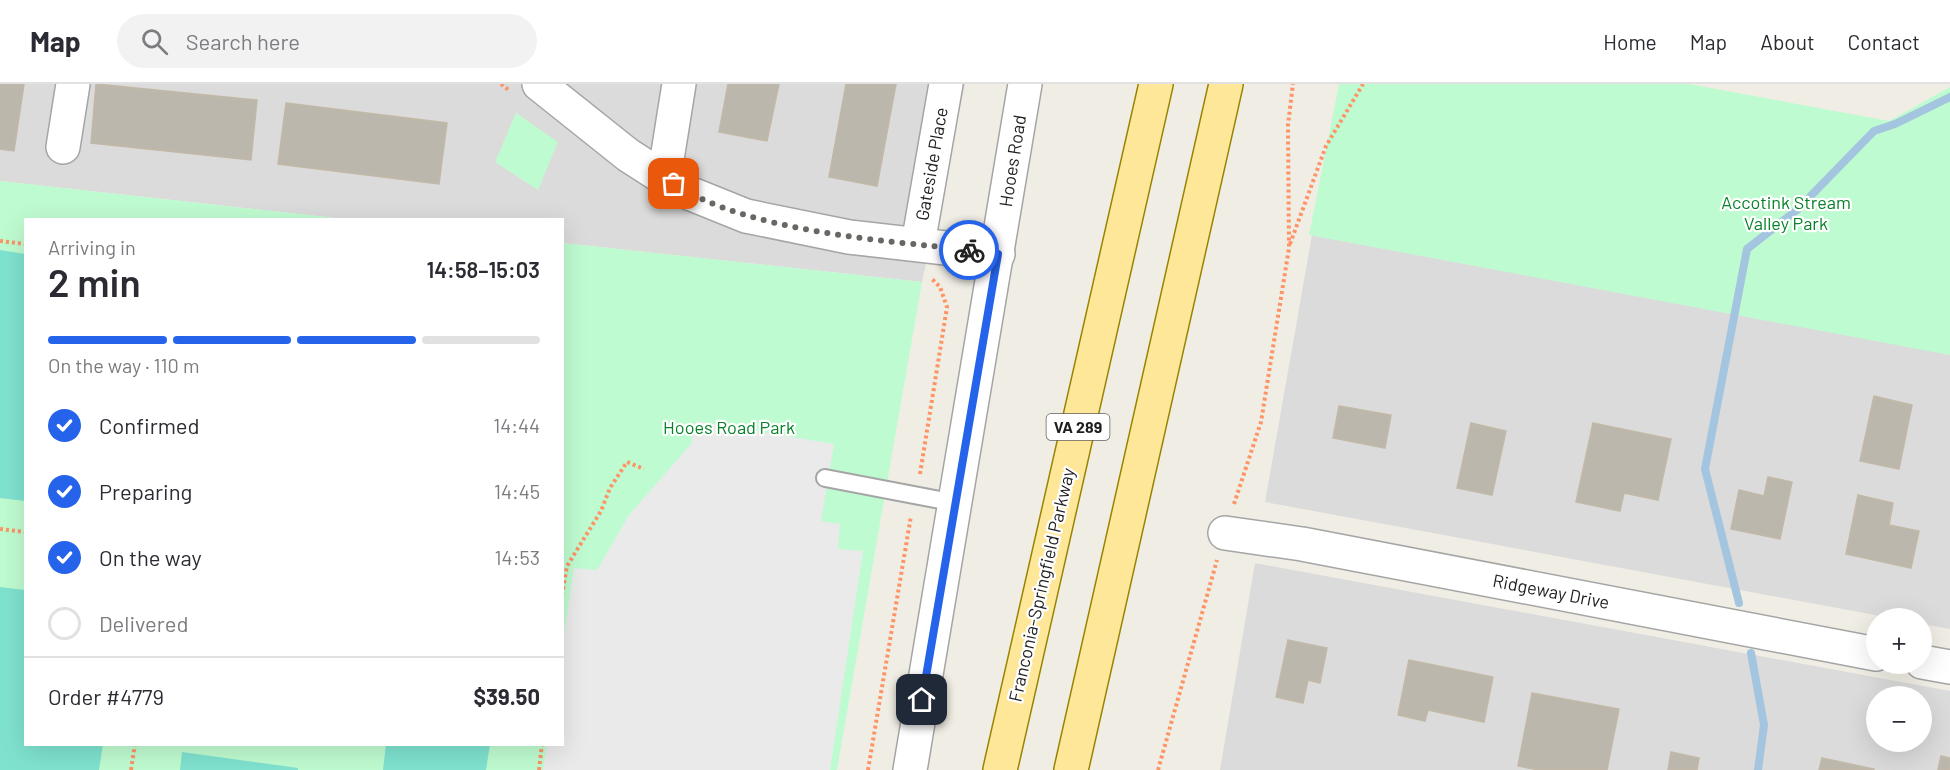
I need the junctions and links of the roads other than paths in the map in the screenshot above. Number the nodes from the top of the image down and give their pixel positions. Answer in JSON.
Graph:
{"nodes":[{"id":1,"x":73,"y":84,"type":"edge"},
{"id":2,"x":679,"y":84,"type":"edge"},
{"id":3,"x":946,"y":84,"type":"edge"},
{"id":4,"x":1025,"y":84,"type":"edge"},
{"id":5,"x":1156,"y":84,"type":"edge"},
{"id":6,"x":1226,"y":84,"type":"edge"},
{"id":7,"x":529,"y":91,"type":"edge"},
{"id":8,"x":63,"y":147,"type":"dead end"},
{"id":9,"x":664,"y":178,"type":"junction"},
{"id":10,"x":998,"y":254,"type":"junction"},
{"id":11,"x":920,"y":260,"type":"junction"},
{"id":12,"x":825,"y":478,"type":"dead end"},
{"id":13,"x":956,"y":502,"type":"junction"},
{"id":14,"x":1225,"y":533,"type":"road end"},
{"id":15,"x":1866,"y":652,"type":"edge"},
{"id":16,"x":1932,"y":664,"type":"edge"},
{"id":17,"x":1950,"y":667,"type":"edge"},
{"id":18,"x":910,"y":770,"type":"edge"},
{"id":19,"x":1000,"y":770,"type":"edge"},
{"id":20,"x":1071,"y":770,"type":"edge"}],
"edges":[{"from":1,"to":8,"type":"street"},
{"from":2,"to":9,"type":"street"},
{"from":3,"to":11,"type":"street","name":"Gateside Place"},
{"from":4,"to":10,"type":"street","name":"Hooes Road"},
{"from":5,"to":19,"type":"main road","name":"Franconia-Springfield Parkway","number":"VA 289"},
{"from":6,"to":20,"type":"main road"},
{"from":7,"to":9,"type":"street"},
{"from":9,"to":11,"type":"street"},
{"from":10,"to":11,"type":"street"},
{"from":10,"to":13,"type":"street","name":"Hooes Road"},
{"from":12,"to":13,"type":"lane"},
{"from":13,"to":18,"type":"street","name":"Hooes Road"},
{"from":14,"to":15,"type":"street","name":"Ridgeway Drive"},
{"from":16,"to":17,"type":"street"}]}
